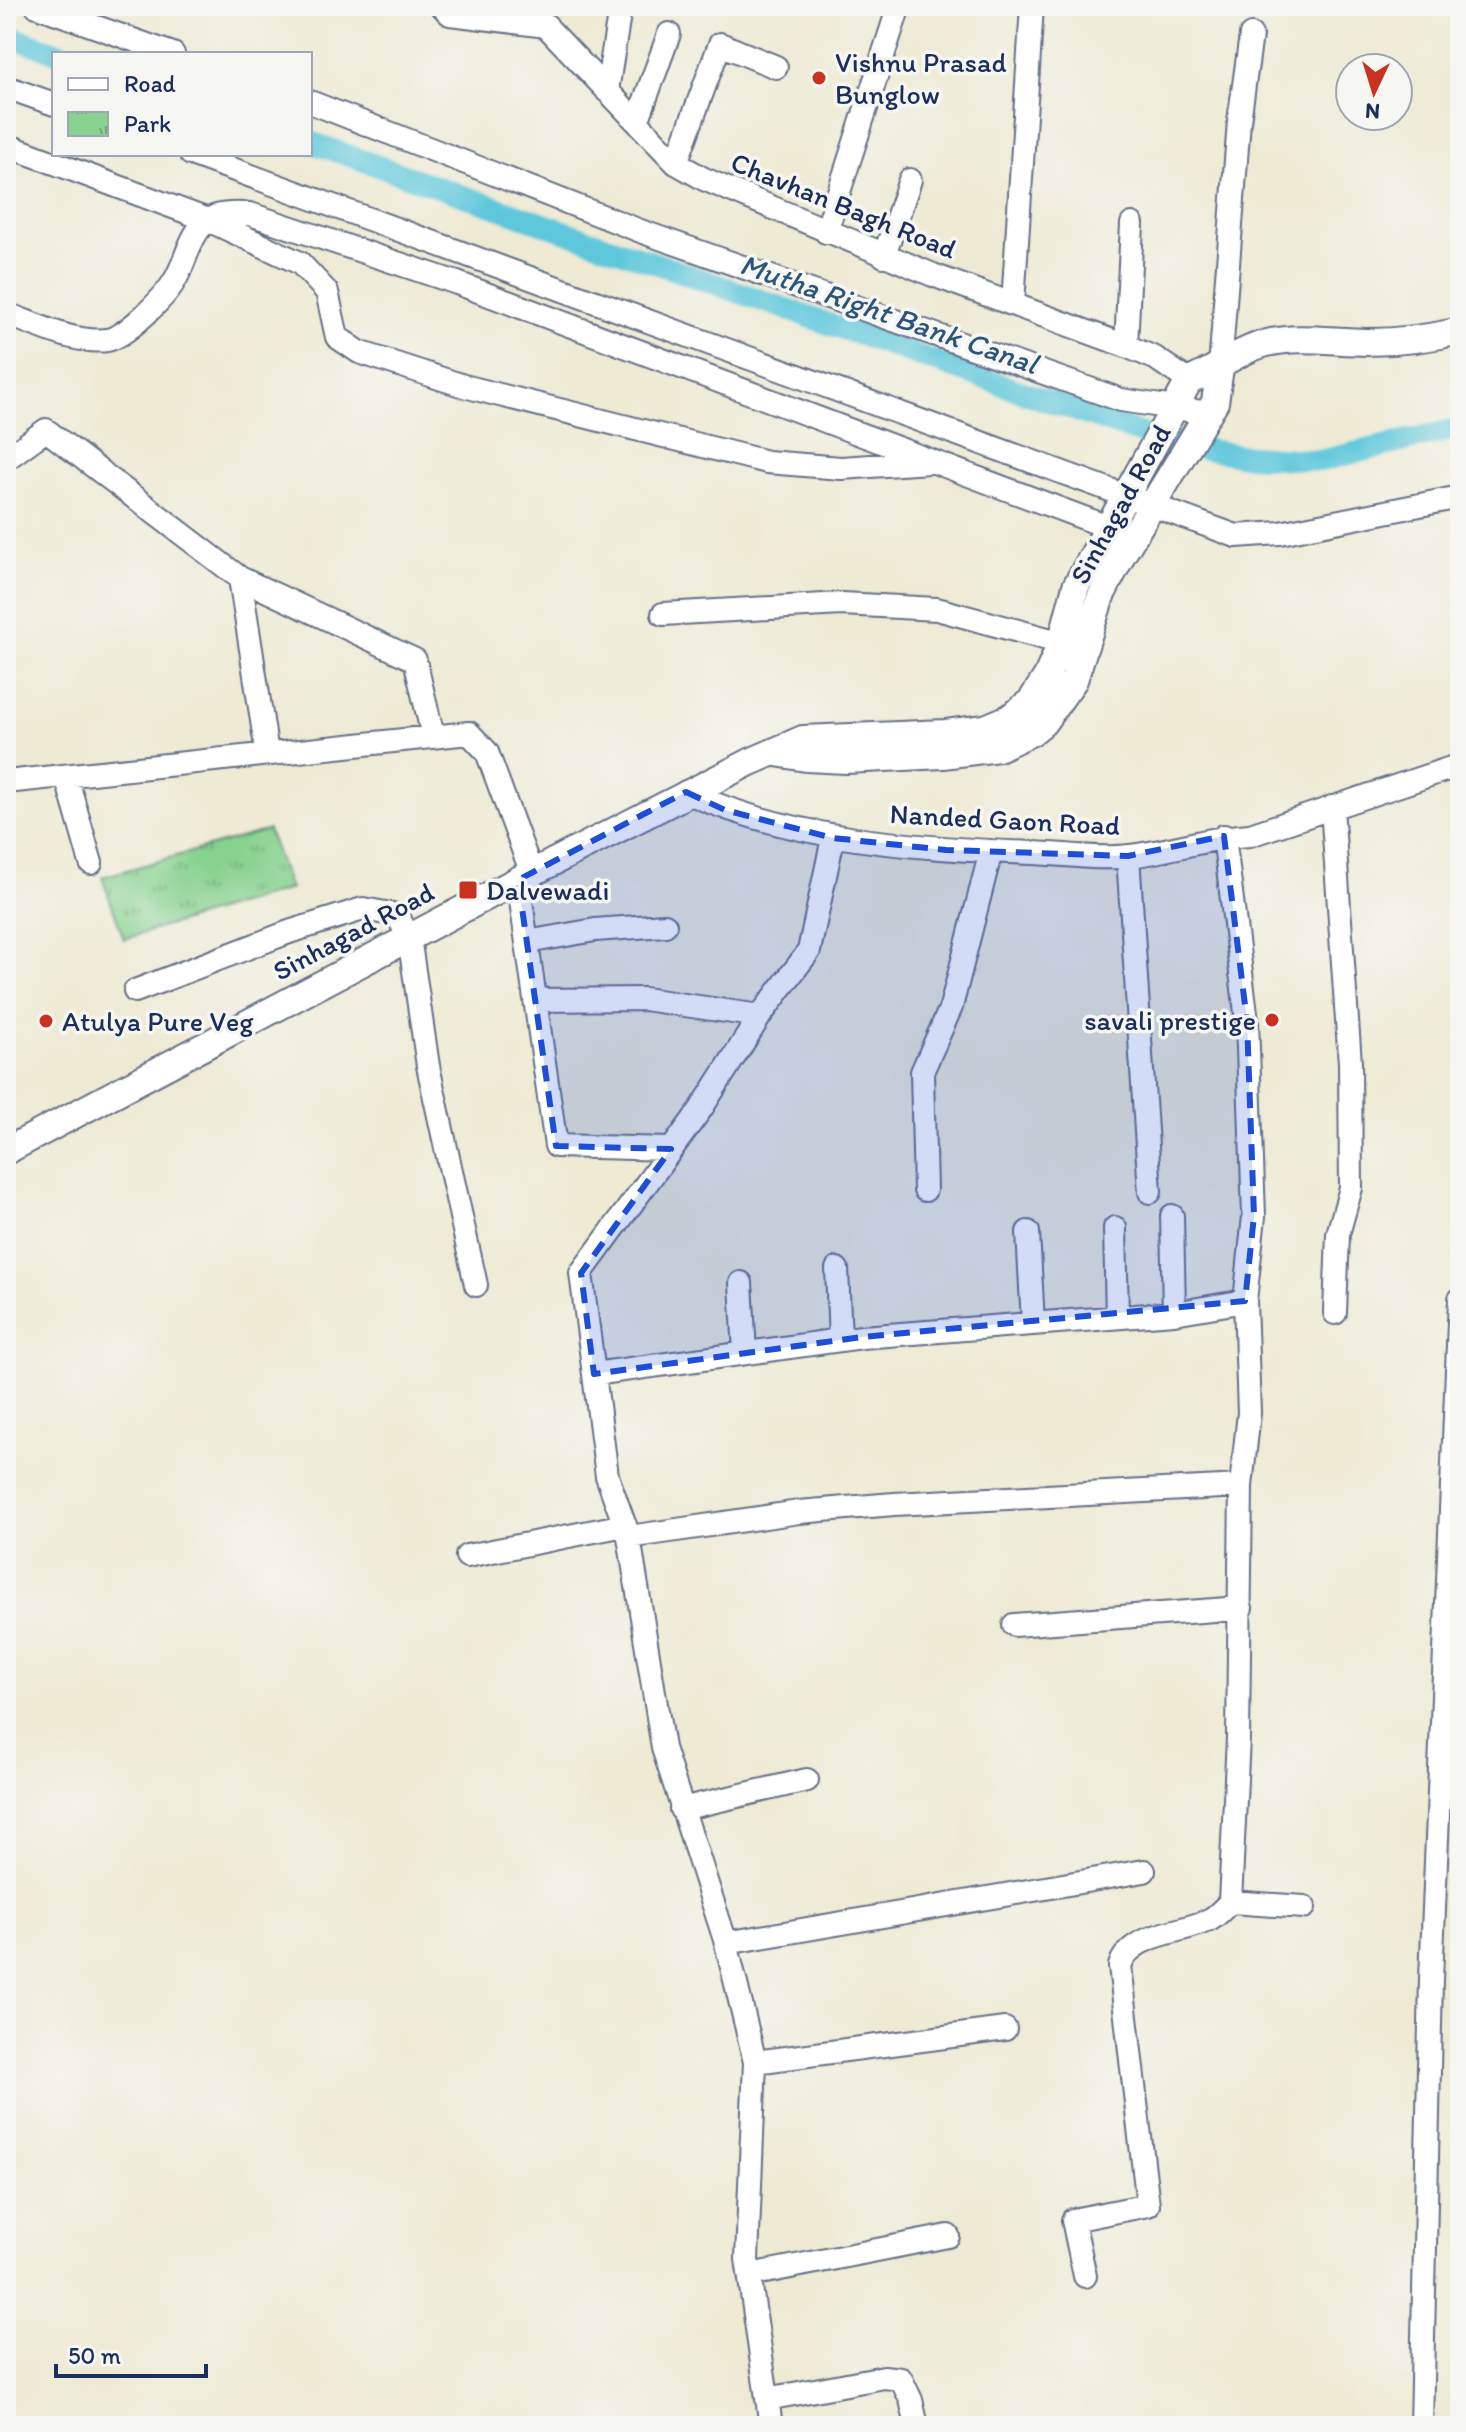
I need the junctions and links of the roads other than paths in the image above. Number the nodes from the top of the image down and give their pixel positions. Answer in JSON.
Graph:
{"nodes":[{"id":1,"x":37,"y":6,"type":"edge"},
{"id":2,"x":442,"y":6,"type":"edge"},
{"id":3,"x":527,"y":6,"type":"edge"},
{"id":4,"x":899,"y":6,"type":"edge"},
{"id":5,"x":1032,"y":6,"type":"edge"},
{"id":6,"x":620,"y":8,"type":"dead end"},
{"id":7,"x":547,"y":26,"type":"junction"},
{"id":8,"x":669,"y":34,"type":"dead end"},
{"id":9,"x":1251,"y":35,"type":"dead end"},
{"id":10,"x":167,"y":52,"type":"edge"},
{"id":11,"x":776,"y":67,"type":"dead end"},
{"id":12,"x":6,"y":87,"type":"edge"},
{"id":13,"x":607,"y":91,"type":"junction"},
{"id":14,"x":52,"y":103,"type":"edge"},
{"id":15,"x":312,"y":103,"type":"edge"},
{"id":16,"x":637,"y":122,"type":"junction"},
{"id":17,"x":6,"y":145,"type":"edge"},
{"id":18,"x":196,"y":156,"type":"edge"},
{"id":19,"x":676,"y":163,"type":"junction"},
{"id":20,"x":910,"y":180,"type":"dead end"},
{"id":21,"x":208,"y":220,"type":"junction"},
{"id":22,"x":1132,"y":224,"type":"dead end"},
{"id":23,"x":826,"y":232,"type":"junction"},
{"id":24,"x":884,"y":256,"type":"junction"},
{"id":25,"x":1013,"y":304,"type":"junction"},
{"id":26,"x":6,"y":314,"type":"edge"},
{"id":27,"x":1460,"y":331,"type":"edge"},
{"id":28,"x":1126,"y":346,"type":"junction"},
{"id":29,"x":1220,"y":368,"type":"junction"},
{"id":30,"x":1189,"y":381,"type":"junction"},
{"id":31,"x":1171,"y":409,"type":"junction"},
{"id":32,"x":1208,"y":413,"type":"junction"},
{"id":33,"x":6,"y":459,"type":"edge"},
{"id":34,"x":939,"y":461,"type":"junction"},
{"id":35,"x":1123,"y":497,"type":"junction"},
{"id":36,"x":1460,"y":497,"type":"edge"},
{"id":37,"x":1151,"y":506,"type":"junction"},
{"id":38,"x":1106,"y":527,"type":"junction"},
{"id":39,"x":1133,"y":536,"type":"junction"},
{"id":40,"x":240,"y":578,"type":"junction"},
{"id":41,"x":663,"y":614,"type":"dead end"},
{"id":42,"x":1073,"y":646,"type":"junction"},
{"id":43,"x":433,"y":736,"type":"junction"},
{"id":44,"x":267,"y":753,"type":"junction"},
{"id":45,"x":1460,"y":765,"type":"edge"},
{"id":46,"x":66,"y":776,"type":"junction"},
{"id":47,"x":6,"y":782,"type":"edge"},
{"id":48,"x":686,"y":792,"type":"junction"},
{"id":49,"x":1332,"y":807,"type":"junction"},
{"id":50,"x":1224,"y":836,"type":"junction"},
{"id":51,"x":833,"y":838,"type":"junction"},
{"id":52,"x":991,"y":851,"type":"junction"},
{"id":53,"x":1128,"y":856,"type":"junction"},
{"id":54,"x":91,"y":863,"type":"dead end"},
{"id":55,"x":525,"y":877,"type":"junction"},
{"id":56,"x":665,"y":925,"type":"dead end"},
{"id":57,"x":409,"y":937,"type":"junction"},
{"id":58,"x":527,"y":942,"type":"junction"},
{"id":59,"x":135,"y":991,"type":"dead end"},
{"id":60,"x":537,"y":1000,"type":"junction"},
{"id":61,"x":760,"y":1016,"type":"junction"},
{"id":62,"x":671,"y":1149,"type":"junction"},
{"id":63,"x":6,"y":1151,"type":"edge"},
{"id":64,"x":925,"y":1190,"type":"dead end"},
{"id":65,"x":1150,"y":1192,"type":"dead end"},
{"id":66,"x":1172,"y":1216,"type":"dead end"},
{"id":67,"x":1115,"y":1228,"type":"dead end"},
{"id":68,"x":1028,"y":1232,"type":"dead end"},
{"id":69,"x":837,"y":1269,"type":"dead end"},
{"id":70,"x":741,"y":1283,"type":"dead end"},
{"id":71,"x":476,"y":1285,"type":"dead end"},
{"id":72,"x":1460,"y":1299,"type":"edge"},
{"id":73,"x":1245,"y":1301,"type":"junction"},
{"id":74,"x":1174,"y":1313,"type":"junction"},
{"id":75,"x":1335,"y":1313,"type":"dead end"},
{"id":76,"x":1117,"y":1317,"type":"junction"},
{"id":77,"x":1033,"y":1324,"type":"junction"},
{"id":78,"x":840,"y":1340,"type":"junction"},
{"id":79,"x":745,"y":1353,"type":"junction"},
{"id":80,"x":594,"y":1374,"type":"junction"},
{"id":81,"x":1241,"y":1486,"type":"junction"},
{"id":82,"x":627,"y":1531,"type":"junction"},
{"id":83,"x":467,"y":1556,"type":"dead end"},
{"id":84,"x":1241,"y":1608,"type":"junction"},
{"id":85,"x":1014,"y":1625,"type":"dead end"},
{"id":86,"x":807,"y":1780,"type":"dead end"},
{"id":87,"x":681,"y":1809,"type":"junction"},
{"id":88,"x":1144,"y":1871,"type":"dead end"},
{"id":89,"x":1230,"y":1902,"type":"junction"},
{"id":90,"x":1304,"y":1907,"type":"dead end"},
{"id":91,"x":726,"y":1943,"type":"junction"},
{"id":92,"x":1005,"y":2029,"type":"dead end"},
{"id":93,"x":755,"y":2062,"type":"junction"},
{"id":94,"x":948,"y":2236,"type":"dead end"},
{"id":95,"x":750,"y":2275,"type":"junction"},
{"id":96,"x":1085,"y":2276,"type":"dead end"},
{"id":97,"x":767,"y":2399,"type":"junction"},
{"id":98,"x":771,"y":2426,"type":"edge"},
{"id":99,"x":917,"y":2426,"type":"edge"},
{"id":100,"x":1421,"y":2426,"type":"edge"}],
"edges":[{"from":1,"to":10,"type":"street"},
{"from":2,"to":7,"type":"street"},
{"from":3,"to":7,"type":"street","name":"Chavhan Bagh Road"},
{"from":4,"to":23,"type":"street"},
{"from":5,"to":25,"type":"street"},
{"from":6,"to":13,"type":"street"},
{"from":7,"to":13,"type":"street","name":"Chavhan Bagh Road"},
{"from":8,"to":16,"type":"street"},
{"from":9,"to":29,"type":"street"},
{"from":11,"to":19,"type":"street"},
{"from":12,"to":14,"type":"street"},
{"from":13,"to":16,"type":"street","name":"Chavhan Bagh Road"},
{"from":15,"to":31,"type":"street"},
{"from":16,"to":19,"type":"street","name":"Chavhan Bagh Road"},
{"from":17,"to":21,"type":"street"},
{"from":18,"to":35,"type":"street"},
{"from":19,"to":23,"type":"street","name":"Chavhan Bagh Road"},
{"from":20,"to":24,"type":"street"},
{"from":21,"to":26,"type":"street"},
{"from":21,"to":34,"type":"street"},
{"from":21,"to":34,"type":"street"},
{"from":22,"to":28,"type":"street"},
{"from":23,"to":24,"type":"street","name":"Chavhan Bagh Road"},
{"from":24,"to":25,"type":"street","name":"Chavhan Bagh Road"},
{"from":25,"to":28,"type":"street","name":"Chavhan Bagh Road"},
{"from":27,"to":29,"type":"main road"},
{"from":28,"to":30,"type":"street","name":"Chavhan Bagh Road"},
{"from":29,"to":30,"type":"main road"},
{"from":29,"to":32,"type":"main road","name":"Sinhagad Road"},
{"from":30,"to":31,"type":"main road","name":"Sinhagad Road"},
{"from":31,"to":32,"type":"street"},
{"from":31,"to":35,"type":"main road","name":"Sinhagad Road"},
{"from":32,"to":37,"type":"main road","name":"Sinhagad Road"},
{"from":33,"to":40,"type":"street"},
{"from":34,"to":38,"type":"street"},
{"from":35,"to":37,"type":"street"},
{"from":35,"to":38,"type":"main road","name":"Sinhagad Road"},
{"from":36,"to":37,"type":"street"},
{"from":37,"to":39,"type":"main road","name":"Sinhagad Road"},
{"from":38,"to":39,"type":"street"},
{"from":38,"to":42,"type":"main road","name":"Sinhagad Road"},
{"from":39,"to":42,"type":"main road","name":"Sinhagad Road"},
{"from":40,"to":43,"type":"street"},
{"from":40,"to":44,"type":"street"},
{"from":41,"to":42,"type":"street"},
{"from":42,"to":48,"type":"main road","name":"Sinhagad Road"},
{"from":43,"to":44,"type":"street"},
{"from":43,"to":55,"type":"street"},
{"from":44,"to":46,"type":"street"},
{"from":45,"to":49,"type":"street","name":"Nanded Gaon Road"},
{"from":46,"to":47,"type":"street"},
{"from":46,"to":54,"type":"street"},
{"from":48,"to":51,"type":"street","name":"Nanded Gaon Road"},
{"from":48,"to":55,"type":"main road","name":"Sinhagad Road"},
{"from":49,"to":50,"type":"street","name":"Nanded Gaon Road"},
{"from":49,"to":75,"type":"street"},
{"from":50,"to":53,"type":"street","name":"Nanded Gaon Road"},
{"from":50,"to":73,"type":"street"},
{"from":51,"to":52,"type":"street","name":"Nanded Gaon Road"},
{"from":51,"to":61,"type":"street"},
{"from":52,"to":53,"type":"street","name":"Nanded Gaon Road"},
{"from":52,"to":64,"type":"street"},
{"from":53,"to":65,"type":"street"},
{"from":55,"to":57,"type":"main road","name":"Sinhagad Road"},
{"from":55,"to":58,"type":"street"},
{"from":56,"to":58,"type":"street"},
{"from":57,"to":59,"type":"street"},
{"from":57,"to":63,"type":"main road","name":"Sinhagad Road"},
{"from":57,"to":71,"type":"street"},
{"from":58,"to":60,"type":"street"},
{"from":60,"to":61,"type":"street"},
{"from":60,"to":62,"type":"street"},
{"from":61,"to":62,"type":"street"},
{"from":62,"to":80,"type":"street"},
{"from":66,"to":74,"type":"street"},
{"from":67,"to":76,"type":"street"},
{"from":68,"to":77,"type":"street"},
{"from":69,"to":78,"type":"street"},
{"from":70,"to":79,"type":"street"},
{"from":72,"to":100,"type":"street"},
{"from":73,"to":74,"type":"street"},
{"from":73,"to":81,"type":"street"},
{"from":74,"to":76,"type":"street"},
{"from":76,"to":77,"type":"street"},
{"from":77,"to":78,"type":"street"},
{"from":78,"to":79,"type":"street"},
{"from":79,"to":80,"type":"street"},
{"from":80,"to":82,"type":"street"},
{"from":81,"to":82,"type":"street"},
{"from":81,"to":84,"type":"street"},
{"from":82,"to":83,"type":"street"},
{"from":82,"to":87,"type":"street"},
{"from":84,"to":85,"type":"street"},
{"from":84,"to":89,"type":"street"},
{"from":86,"to":87,"type":"street"},
{"from":87,"to":91,"type":"street"},
{"from":88,"to":91,"type":"street"},
{"from":89,"to":90,"type":"street"},
{"from":89,"to":96,"type":"street"},
{"from":91,"to":93,"type":"street"},
{"from":92,"to":93,"type":"street"},
{"from":93,"to":95,"type":"street"},
{"from":94,"to":95,"type":"street"},
{"from":95,"to":97,"type":"street"},
{"from":97,"to":98,"type":"street"},
{"from":97,"to":99,"type":"street"}]}
